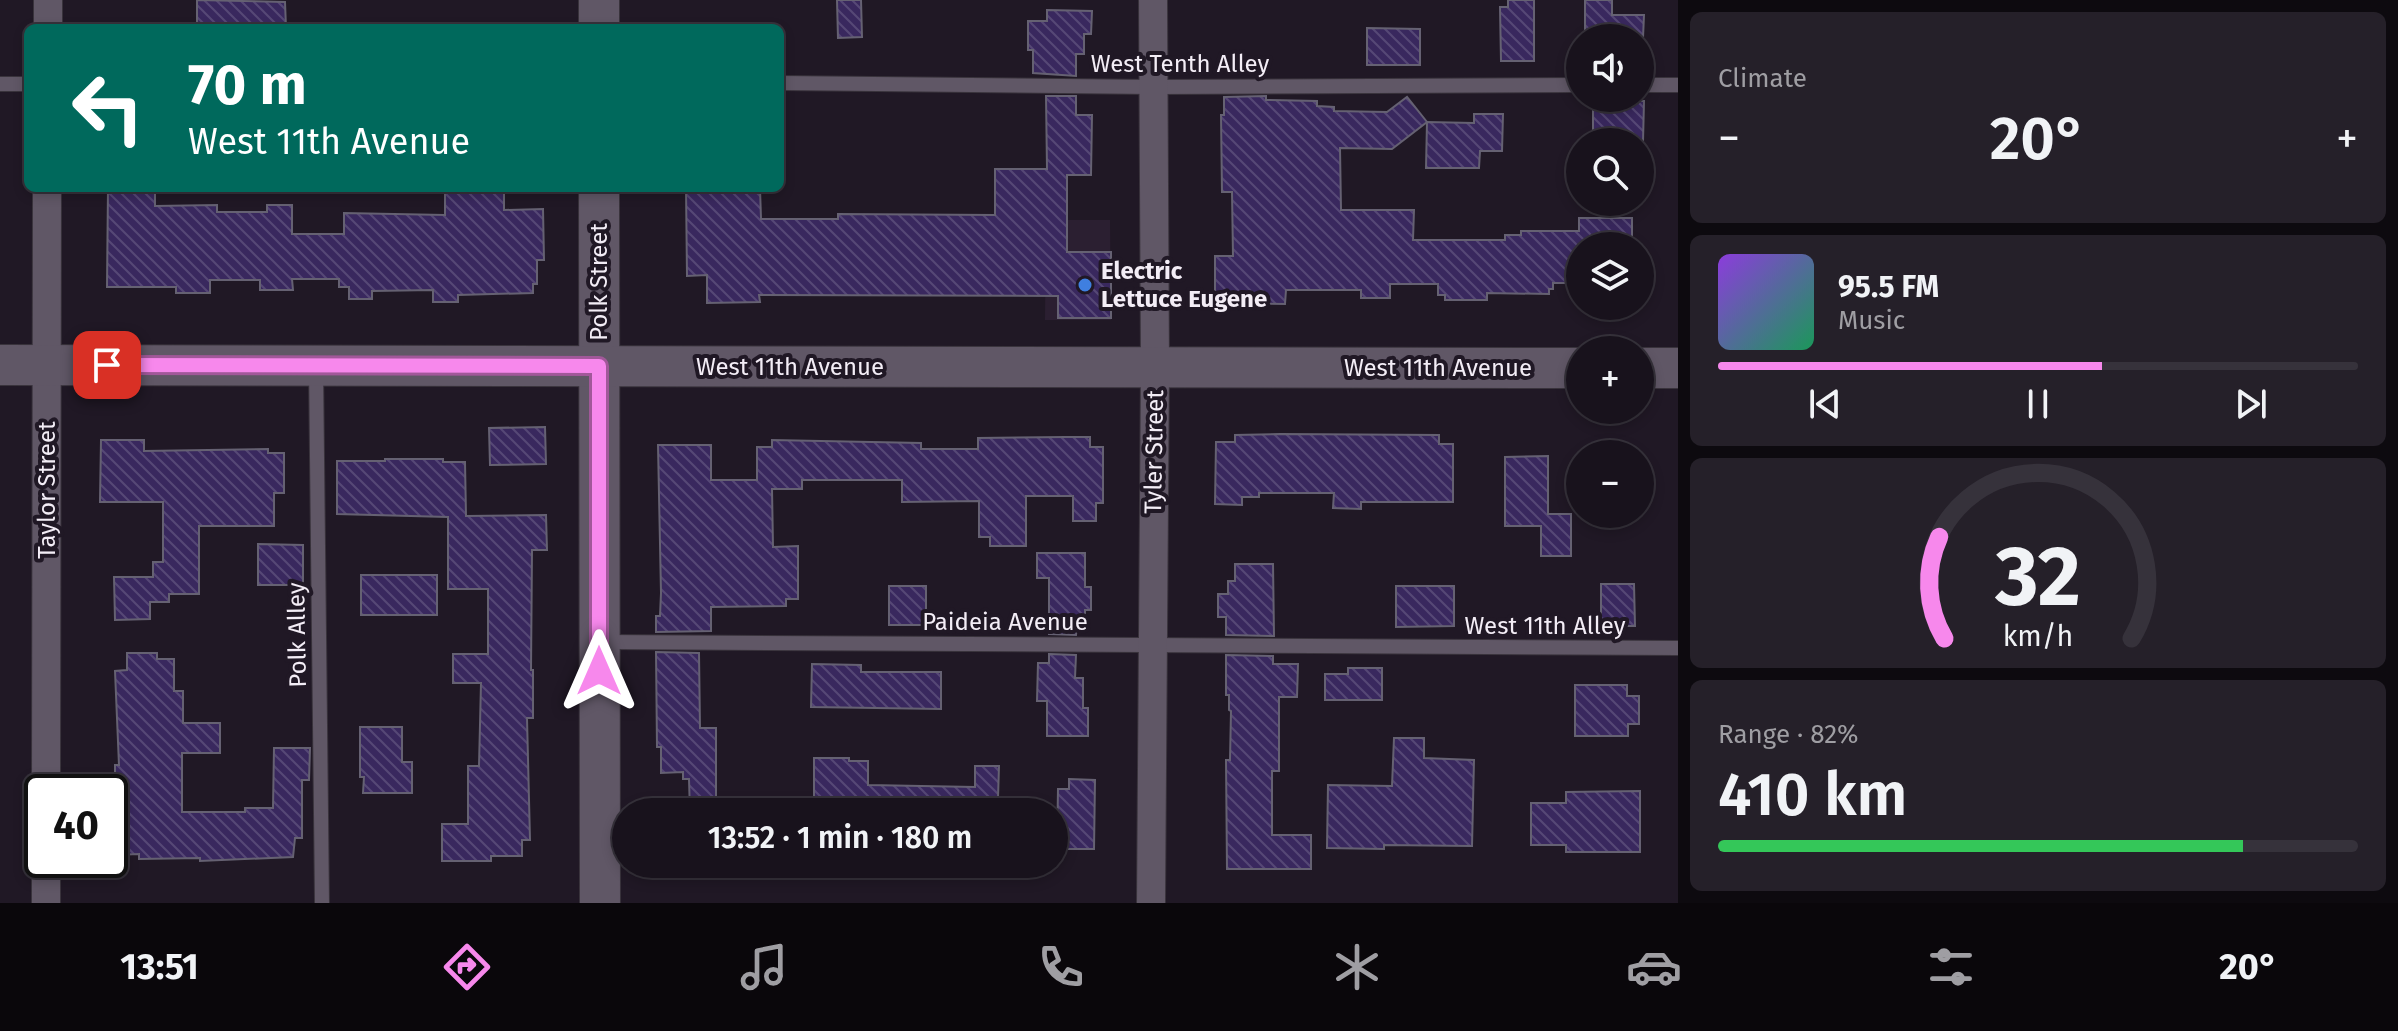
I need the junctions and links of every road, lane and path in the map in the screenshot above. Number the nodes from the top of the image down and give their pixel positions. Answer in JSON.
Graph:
{"nodes":[{"id":1,"x":48,"y":0,"type":"edge"},
{"id":2,"x":599,"y":0,"type":"edge"},
{"id":3,"x":1153,"y":0,"type":"edge"},
{"id":4,"x":48,"y":24,"type":"edge"},
{"id":5,"x":599,"y":24,"type":"edge"},
{"id":6,"x":784,"y":83,"type":"edge"},
{"id":7,"x":0,"y":84,"type":"edge"},
{"id":8,"x":24,"y":84,"type":"edge"},
{"id":9,"x":1566,"y":85,"type":"edge"},
{"id":10,"x":1654,"y":85,"type":"edge"},
{"id":11,"x":1678,"y":85,"type":"edge"},
{"id":12,"x":1153,"y":87,"type":"junction"},
{"id":13,"x":47,"y":192,"type":"edge"},
{"id":14,"x":599,"y":192,"type":"edge"},
{"id":15,"x":0,"y":365,"type":"edge"},
{"id":16,"x":47,"y":365,"type":"junction"},
{"id":17,"x":316,"y":366,"type":"junction"},
{"id":18,"x":599,"y":366,"type":"junction"},
{"id":19,"x":1155,"y":367,"type":"junction"},
{"id":20,"x":1566,"y":368,"type":"edge"},
{"id":21,"x":1654,"y":368,"type":"edge"},
{"id":22,"x":1678,"y":368,"type":"edge"},
{"id":23,"x":599,"y":642,"type":"junction"},
{"id":24,"x":1152,"y":644,"type":"junction"},
{"id":25,"x":1411,"y":648,"type":"joint"},
{"id":26,"x":1678,"y":648,"type":"edge"},
{"id":27,"x":46,"y":774,"type":"edge"},
{"id":28,"x":46,"y":878,"type":"edge"},
{"id":29,"x":46,"y":903,"type":"edge"},
{"id":30,"x":322,"y":903,"type":"edge"},
{"id":31,"x":600,"y":903,"type":"edge"},
{"id":32,"x":1151,"y":903,"type":"edge"}],
"edges":[{"from":1,"to":4,"type":"street"},
{"from":2,"to":5,"type":"main road"},
{"from":3,"to":12,"type":"street","name":"Tyler Street"},
{"from":6,"to":12,"type":"lane","name":"West Tenth Alley"},
{"from":7,"to":8,"type":"lane"},
{"from":9,"to":12,"type":"lane","name":"West Tenth Alley"},
{"from":10,"to":11,"type":"lane"},
{"from":12,"to":19,"type":"street","name":"Tyler Street"},
{"from":13,"to":16,"type":"street","name":"Taylor Street"},
{"from":14,"to":18,"type":"main road","name":"Polk Street"},
{"from":15,"to":16,"type":"main road","name":"West 11th Avenue"},
{"from":16,"to":17,"type":"main road","name":"West 11th Avenue"},
{"from":16,"to":27,"type":"street","name":"Taylor Street"},
{"from":17,"to":18,"type":"main road","name":"West 11th Avenue"},
{"from":17,"to":30,"type":"lane","name":"Polk Alley"},
{"from":18,"to":19,"type":"main road","name":"West 11th Avenue"},
{"from":18,"to":23,"type":"main road","name":"Polk Street"},
{"from":19,"to":20,"type":"main road","name":"West 11th Avenue"},
{"from":19,"to":24,"type":"street","name":"Tyler Street"},
{"from":21,"to":22,"type":"main road"},
{"from":23,"to":24,"type":"lane","name":"Paideia Avenue"},
{"from":23,"to":31,"type":"main road","name":"Polk Street"},
{"from":24,"to":25,"type":"lane","name":"Paideia Avenue"},
{"from":24,"to":32,"type":"street","name":"Tyler Street"},
{"from":25,"to":26,"type":"lane","name":"West 11th Alley"},
{"from":28,"to":29,"type":"street"}]}
